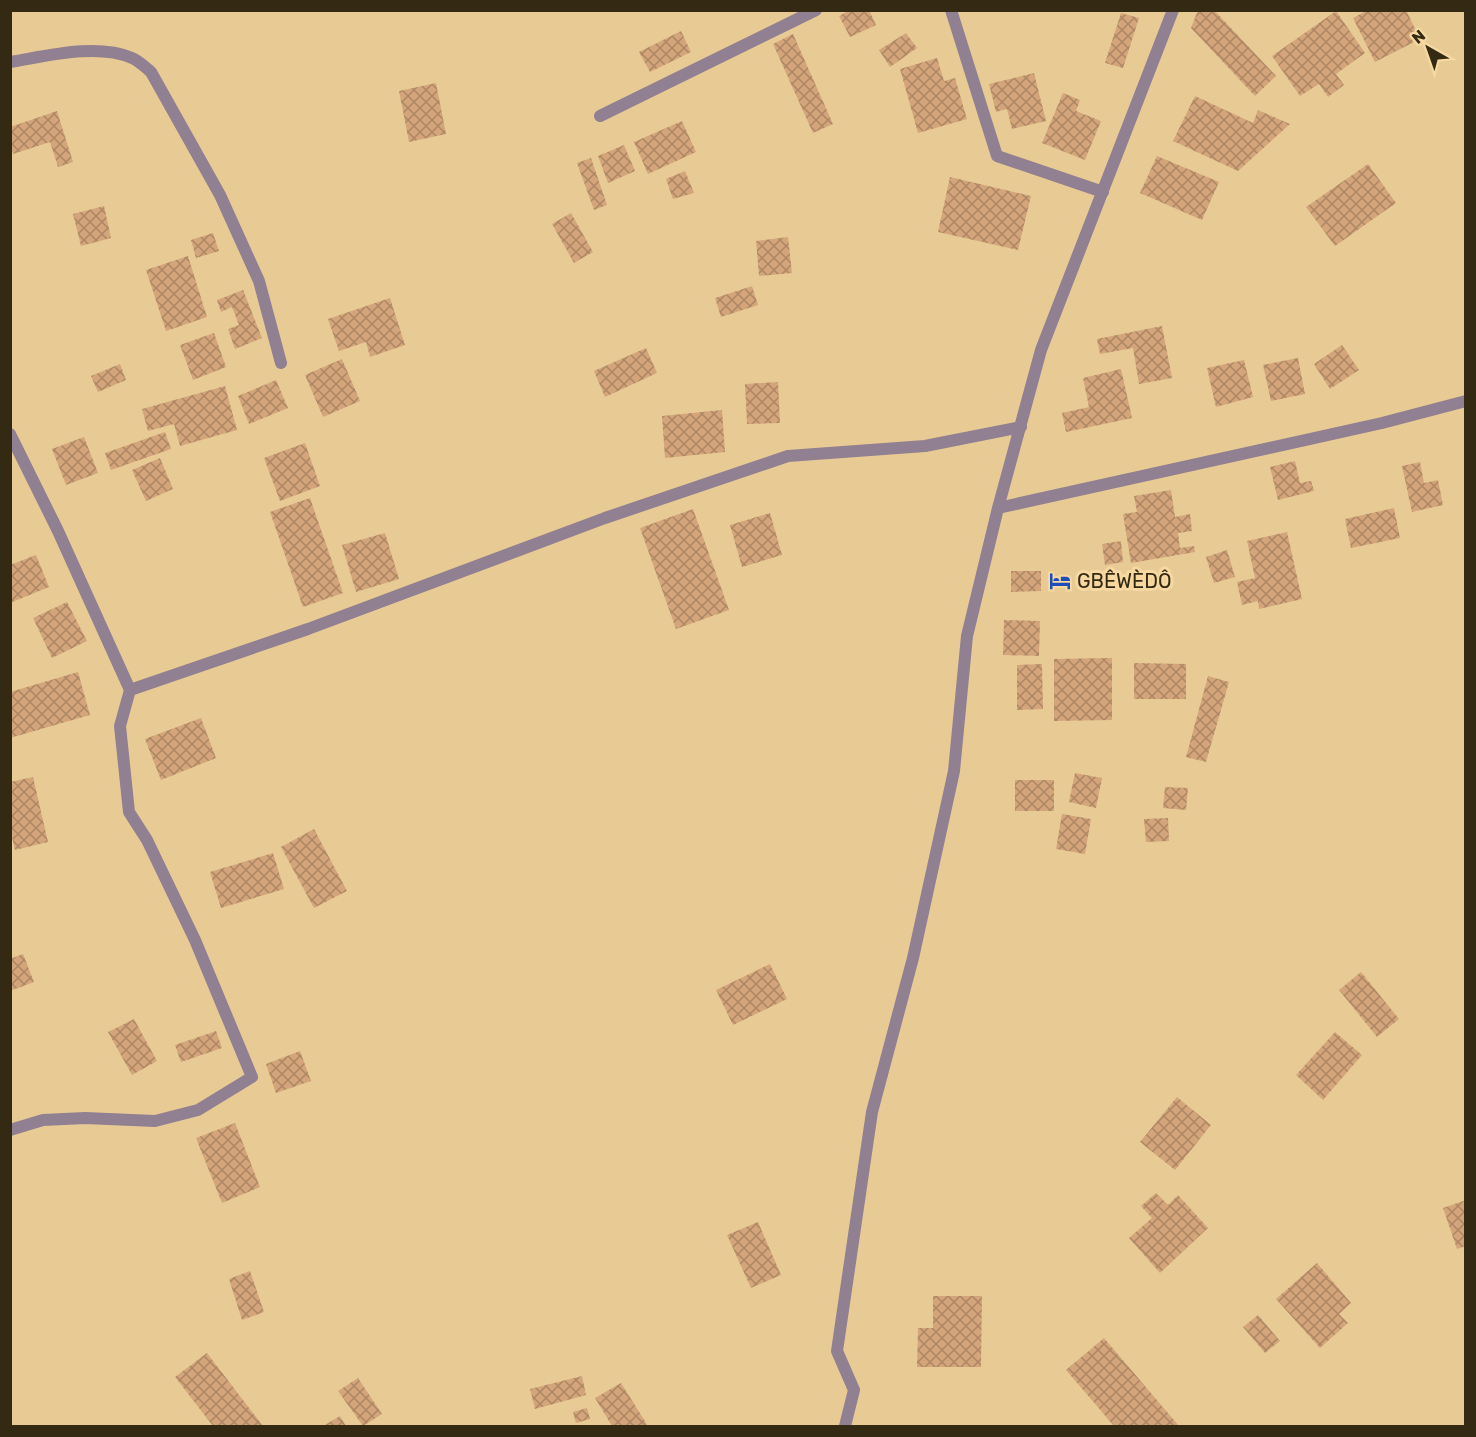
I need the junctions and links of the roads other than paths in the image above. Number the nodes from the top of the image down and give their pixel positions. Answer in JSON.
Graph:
{"nodes":[{"id":1,"x":816,"y":10,"type":"edge"},
{"id":2,"x":951,"y":10,"type":"edge"},
{"id":3,"x":1173,"y":10,"type":"edge"},
{"id":4,"x":10,"y":62,"type":"edge"},
{"id":5,"x":600,"y":116,"type":"dead end"},
{"id":6,"x":1103,"y":192,"type":"junction"},
{"id":7,"x":281,"y":363,"type":"dead end"},
{"id":8,"x":1466,"y":401,"type":"edge"},
{"id":9,"x":1021,"y":427,"type":"junction"},
{"id":10,"x":10,"y":434,"type":"edge"},
{"id":11,"x":998,"y":508,"type":"junction"},
{"id":12,"x":130,"y":690,"type":"junction"},
{"id":13,"x":10,"y":1130,"type":"edge"},
{"id":14,"x":845,"y":1426,"type":"edge"}],
"edges":[{"from":1,"to":5,"type":"street"},
{"from":2,"to":6,"type":"street"},
{"from":3,"to":6,"type":"street"},
{"from":4,"to":7,"type":"street"},
{"from":6,"to":9,"type":"street"},
{"from":8,"to":11,"type":"street"},
{"from":9,"to":11,"type":"street"},
{"from":9,"to":12,"type":"street"},
{"from":10,"to":12,"type":"street"},
{"from":11,"to":14,"type":"street"},
{"from":12,"to":13,"type":"street"}]}
